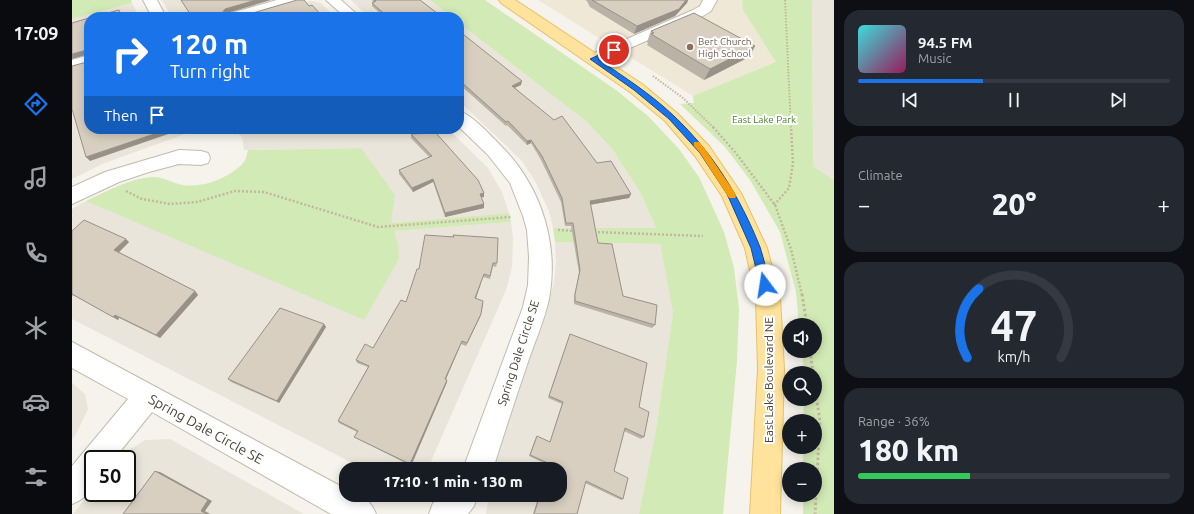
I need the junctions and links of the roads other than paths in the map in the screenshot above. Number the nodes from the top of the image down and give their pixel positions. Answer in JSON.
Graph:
{"nodes":[{"id":1,"x":150,"y":0,"type":"edge"},
{"id":2,"x":292,"y":0,"type":"edge"},
{"id":3,"x":333,"y":0,"type":"edge"},
{"id":4,"x":506,"y":0,"type":"edge"},
{"id":5,"x":710,"y":0,"type":"edge"},
{"id":6,"x":156,"y":12,"type":"edge"},
{"id":7,"x":250,"y":12,"type":"edge"},
{"id":8,"x":347,"y":12,"type":"edge"},
{"id":9,"x":594,"y":59,"type":"junction"},
{"id":10,"x":84,"y":61,"type":"edge"},
{"id":11,"x":72,"y":65,"type":"edge"},
{"id":12,"x":464,"y":122,"type":"edge"},
{"id":13,"x":202,"y":158,"type":"dead end"},
{"id":14,"x":72,"y":196,"type":"edge"},
{"id":15,"x":72,"y":354,"type":"edge"},
{"id":16,"x":148,"y":396,"type":"junction"},
{"id":17,"x":103,"y":450,"type":"edge"},
{"id":18,"x":480,"y":462,"type":"edge"},
{"id":19,"x":84,"y":474,"type":"edge"},
{"id":20,"x":72,"y":489,"type":"edge"},
{"id":21,"x":458,"y":502,"type":"edge"},
{"id":22,"x":361,"y":514,"type":"edge"},
{"id":23,"x":444,"y":514,"type":"edge"},
{"id":24,"x":765,"y":514,"type":"edge"}],
"edges":[{"from":1,"to":6,"type":"street"},
{"from":2,"to":7,"type":"street"},
{"from":3,"to":8,"type":"street"},
{"from":4,"to":9,"type":"main road","name":"East Lake Boulevard NE"},
{"from":5,"to":9,"type":"street"},
{"from":9,"to":24,"type":"main road","name":"East Lake Boulevard NE"},
{"from":10,"to":11,"type":"street"},
{"from":12,"to":18,"type":"street","name":"Spring Dale Circle SE"},
{"from":13,"to":14,"type":"street"},
{"from":15,"to":16,"type":"street","name":"Spring Dale Circle SE"},
{"from":16,"to":17,"type":"street"},
{"from":16,"to":22,"type":"street","name":"Spring Dale Circle SE"},
{"from":19,"to":20,"type":"street"},
{"from":21,"to":23,"type":"street"}]}
